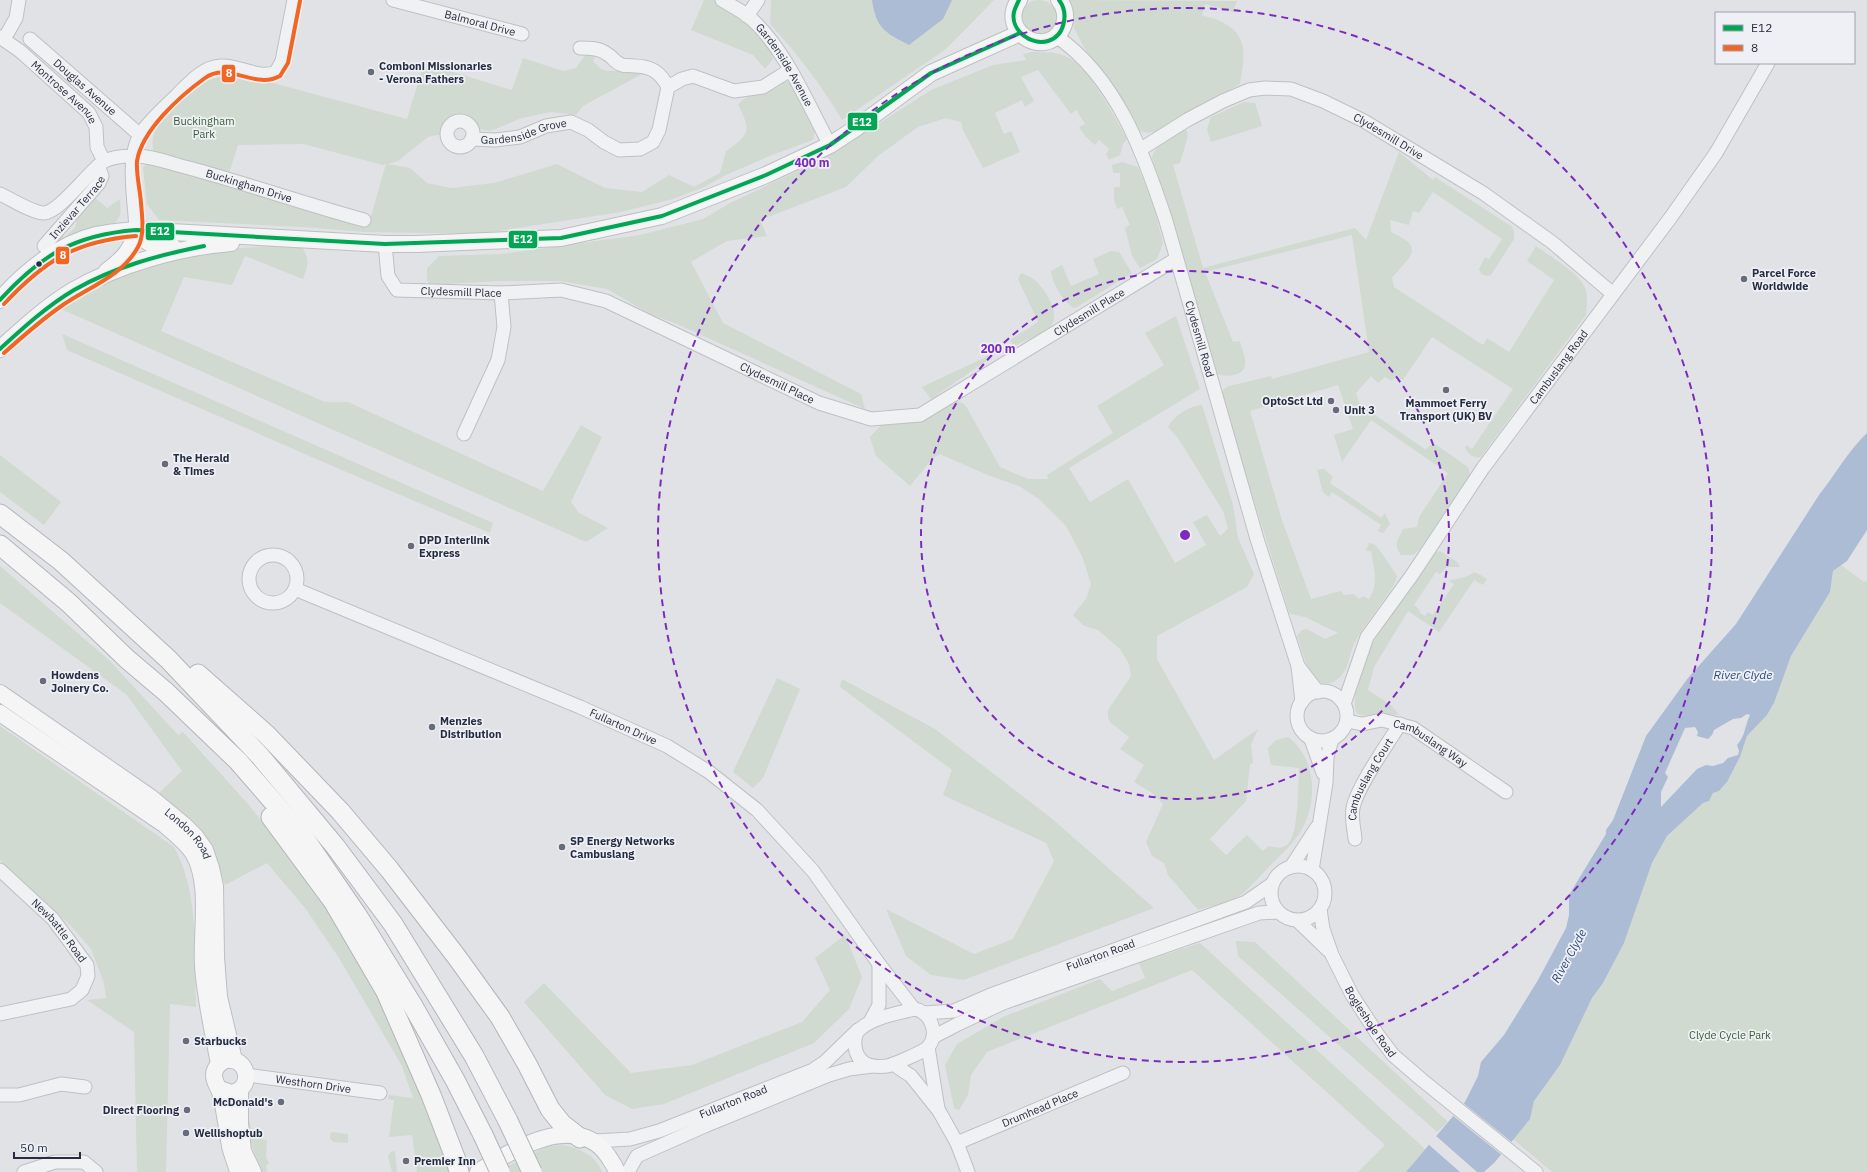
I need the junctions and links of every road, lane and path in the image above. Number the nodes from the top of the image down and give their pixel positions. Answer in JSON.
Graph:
{"nodes":[{"id":1,"x":19,"y":0,"type":"edge"},
{"id":2,"x":294,"y":0,"type":"edge"},
{"id":3,"x":393,"y":0,"type":"edge"},
{"id":4,"x":722,"y":0,"type":"edge"},
{"id":5,"x":758,"y":0,"type":"edge"},
{"id":6,"x":1019,"y":0,"type":"edge"},
{"id":7,"x":1059,"y":0,"type":"edge"},
{"id":8,"x":748,"y":16,"type":"junction"},
{"id":9,"x":1020,"y":33,"type":"junction"},
{"id":10,"x":522,"y":34,"type":"dead end"},
{"id":11,"x":1056,"y":36,"type":"junction"},
{"id":12,"x":2,"y":38,"type":"edge"},
{"id":13,"x":30,"y":38,"type":"dead end"},
{"id":14,"x":580,"y":48,"type":"dead end"},
{"id":15,"x":1767,"y":64,"type":"edge"},
{"id":16,"x":790,"y":70,"type":"junction"},
{"id":17,"x":668,"y":88,"type":"junction"},
{"id":18,"x":140,"y":135,"type":"junction"},
{"id":19,"x":472,"y":139,"type":"dead end"},
{"id":20,"x":830,"y":145,"type":"junction"},
{"id":21,"x":1141,"y":149,"type":"junction"},
{"id":22,"x":133,"y":156,"type":"junction"},
{"id":23,"x":101,"y":164,"type":"junction"},
{"id":24,"x":0,"y":194,"type":"edge"},
{"id":25,"x":364,"y":220,"type":"dead end"},
{"id":26,"x":136,"y":230,"type":"junction"},
{"id":27,"x":283,"y":239,"type":"junction"},
{"id":28,"x":216,"y":244,"type":"junction"},
{"id":29,"x":385,"y":244,"type":"junction"},
{"id":30,"x":44,"y":246,"type":"dead end"},
{"id":31,"x":1176,"y":260,"type":"junction"},
{"id":32,"x":95,"y":280,"type":"junction"},
{"id":33,"x":501,"y":293,"type":"junction"},
{"id":34,"x":1613,"y":294,"type":"junction"},
{"id":35,"x":4,"y":295,"type":"edge"},
{"id":36,"x":0,"y":348,"type":"edge"},
{"id":37,"x":464,"y":434,"type":"dead end"},
{"id":38,"x":0,"y":514,"type":"edge"},
{"id":39,"x":0,"y":545,"type":"edge"},
{"id":40,"x":61,"y":561,"type":"junction"},
{"id":41,"x":295,"y":590,"type":"dead end"},
{"id":42,"x":1298,"y":666,"type":"junction"},
{"id":43,"x":1354,"y":673,"type":"junction"},
{"id":44,"x":166,"y":692,"type":"junction"},
{"id":45,"x":1324,"y":692,"type":"junction"},
{"id":46,"x":0,"y":693,"type":"edge"},
{"id":47,"x":1302,"y":702,"type":"junction"},
{"id":48,"x":1344,"y":704,"type":"junction"},
{"id":49,"x":0,"y":713,"type":"edge"},
{"id":50,"x":1347,"y":722,"type":"junction"},
{"id":51,"x":1400,"y":724,"type":"junction"},
{"id":52,"x":1311,"y":739,"type":"junction"},
{"id":53,"x":1332,"y":739,"type":"junction"},
{"id":54,"x":1326,"y":783,"type":"junction"},
{"id":55,"x":1506,"y":792,"type":"dead end"},
{"id":56,"x":1320,"y":822,"type":"junction"},
{"id":57,"x":1355,"y":839,"type":"dead end"},
{"id":58,"x":1291,"y":867,"type":"junction"},
{"id":59,"x":0,"y":870,"type":"edge"},
{"id":60,"x":1312,"y":870,"type":"junction"},
{"id":61,"x":1272,"y":884,"type":"junction"},
{"id":62,"x":1320,"y":909,"type":"junction"},
{"id":63,"x":1278,"y":912,"type":"junction"},
{"id":64,"x":1298,"y":921,"type":"junction"},
{"id":65,"x":1332,"y":954,"type":"junction"},
{"id":66,"x":879,"y":964,"type":"junction"},
{"id":67,"x":919,"y":1011,"type":"junction"},
{"id":68,"x":0,"y":1014,"type":"edge"},
{"id":69,"x":870,"y":1022,"type":"junction"},
{"id":70,"x":858,"y":1030,"type":"junction"},
{"id":71,"x":931,"y":1042,"type":"junction"},
{"id":72,"x":227,"y":1062,"type":"junction"},
{"id":73,"x":893,"y":1064,"type":"junction"},
{"id":74,"x":872,"y":1066,"type":"junction"},
{"id":75,"x":1123,"y":1073,"type":"dead end"},
{"id":76,"x":246,"y":1075,"type":"junction"},
{"id":77,"x":85,"y":1087,"type":"dead end"},
{"id":78,"x":220,"y":1089,"type":"junction"},
{"id":79,"x":240,"y":1090,"type":"junction"},
{"id":80,"x":380,"y":1093,"type":"dead end"},
{"id":81,"x":0,"y":1095,"type":"edge"},
{"id":82,"x":939,"y":1111,"type":"junction"},
{"id":83,"x":587,"y":1140,"type":"junction"},
{"id":84,"x":957,"y":1143,"type":"junction"},
{"id":85,"x":24,"y":1172,"type":"edge"},
{"id":86,"x":96,"y":1172,"type":"edge"},
{"id":87,"x":238,"y":1172,"type":"edge"},
{"id":88,"x":253,"y":1172,"type":"edge"},
{"id":89,"x":459,"y":1172,"type":"edge"},
{"id":90,"x":478,"y":1172,"type":"edge"},
{"id":91,"x":500,"y":1172,"type":"edge"},
{"id":92,"x":532,"y":1172,"type":"edge"},
{"id":93,"x":617,"y":1172,"type":"edge"},
{"id":94,"x":628,"y":1172,"type":"edge"},
{"id":95,"x":968,"y":1172,"type":"edge"},
{"id":96,"x":1536,"y":1172,"type":"edge"}],
"edges":[{"from":1,"to":12,"type":"street"},
{"from":2,"to":18,"type":"street"},
{"from":3,"to":10,"type":"street","name":"Balmoral Drive"},
{"from":4,"to":8,"type":"street","name":"Gardenside Avenue"},
{"from":5,"to":8,"type":"street"},
{"from":6,"to":9,"type":"main road"},
{"from":7,"to":11,"type":"main road"},
{"from":8,"to":16,"type":"street","name":"Gardenside Avenue"},
{"from":9,"to":11,"type":"main road"},
{"from":9,"to":20,"type":"main road"},
{"from":11,"to":21,"type":"street","name":"Clydesmill Road"},
{"from":12,"to":23,"type":"street","name":"Montrose Avenue"},
{"from":13,"to":18,"type":"street","name":"Douglas Avenue"},
{"from":14,"to":17,"type":"street"},
{"from":15,"to":34,"type":"street","name":"Cambuslang Road"},
{"from":16,"to":17,"type":"street"},
{"from":16,"to":20,"type":"street","name":"Gardenside Avenue"},
{"from":17,"to":19,"type":"street","name":"Gardenside Grove"},
{"from":18,"to":22,"type":"street"},
{"from":20,"to":29,"type":"main road"},
{"from":21,"to":31,"type":"street","name":"Clydesmill Road"},
{"from":21,"to":34,"type":"street","name":"Clydesmill Drive"},
{"from":22,"to":23,"type":"street"},
{"from":22,"to":25,"type":"street","name":"Buckingham Drive"},
{"from":22,"to":26,"type":"street"},
{"from":23,"to":24,"type":"street","name":"Inzievar Terrace"},
{"from":23,"to":30,"type":"street","name":"Inzievar Terrace"},
{"from":26,"to":27,"type":"main road"},
{"from":26,"to":28,"type":"main road"},
{"from":26,"to":32,"type":"main road"},
{"from":26,"to":35,"type":"main road"},
{"from":27,"to":28,"type":"main road"},
{"from":27,"to":29,"type":"main road"},
{"from":28,"to":32,"type":"main road"},
{"from":29,"to":33,"type":"street","name":"Clydesmill Place"},
{"from":31,"to":33,"type":"street","name":"Clydesmill Place"},
{"from":31,"to":42,"type":"street","name":"Clydesmill Road"},
{"from":32,"to":36,"type":"main road"},
{"from":33,"to":37,"type":"street"},
{"from":34,"to":43,"type":"street","name":"Cambuslang Road"},
{"from":38,"to":40,"type":"highway"},
{"from":39,"to":44,"type":"highway"},
{"from":40,"to":83,"type":"highway"},
{"from":40,"to":92,"type":"highway","bridge":true},
{"from":41,"to":66,"type":"street","name":"Fullarton Drive"},
{"from":42,"to":45,"type":"street","name":"Clydesmill Road"},
{"from":42,"to":47,"type":"street","name":"Clydesmill Road"},
{"from":43,"to":45,"type":"street"},
{"from":43,"to":48,"type":"street","name":"Cambuslang Road"},
{"from":44,"to":89,"type":"highway"},
{"from":44,"to":91,"type":"highway","bridge":true},
{"from":45,"to":47,"type":"street"},
{"from":45,"to":48,"type":"street"},
{"from":46,"to":72,"type":"main road","name":"London Road"},
{"from":47,"to":52,"type":"street"},
{"from":48,"to":50,"type":"street"},
{"from":49,"to":72,"type":"main road","name":"London Road"},
{"from":50,"to":51,"type":"street","name":"Cambuslang Way"},
{"from":50,"to":53,"type":"street"},
{"from":51,"to":55,"type":"street","name":"Cambuslang Way"},
{"from":51,"to":57,"type":"street","name":"Cambuslang Court"},
{"from":52,"to":53,"type":"street"},
{"from":52,"to":54,"type":"street"},
{"from":53,"to":54,"type":"street"},
{"from":54,"to":56,"type":"street"},
{"from":56,"to":58,"type":"street"},
{"from":56,"to":60,"type":"street"},
{"from":58,"to":60,"type":"street"},
{"from":58,"to":61,"type":"street"},
{"from":59,"to":68,"type":"street","name":"Newbattle Road"},
{"from":60,"to":62,"type":"street"},
{"from":61,"to":63,"type":"street"},
{"from":61,"to":67,"type":"street","name":"Fullarton Road"},
{"from":62,"to":64,"type":"street"},
{"from":62,"to":65,"type":"street","name":"Bogleshole Road"},
{"from":63,"to":64,"type":"street"},
{"from":63,"to":71,"type":"street","name":"Fullarton Road"},
{"from":64,"to":65,"type":"street","name":"Bogleshole Road"},
{"from":65,"to":96,"type":"street","name":"Bogleshole Road"},
{"from":66,"to":67,"type":"street","name":"Fullarton Drive"},
{"from":66,"to":69,"type":"street"},
{"from":67,"to":69,"type":"street","name":"Fullarton Road"},
{"from":67,"to":71,"type":"street","name":"Fullarton Drive"},
{"from":69,"to":70,"type":"street","name":"Fullarton Road"},
{"from":70,"to":74,"type":"street"},
{"from":70,"to":83,"type":"street","name":"Fullarton Road"},
{"from":71,"to":73,"type":"street","name":"Fullarton Road"},
{"from":71,"to":82,"type":"street","name":"Fullarton Drive"},
{"from":72,"to":76,"type":"main road","name":"London Road"},
{"from":72,"to":78,"type":"main road","name":"London Road"},
{"from":73,"to":74,"type":"street","name":"Fullarton Road"},
{"from":73,"to":82,"type":"street"},
{"from":74,"to":94,"type":"street","name":"Fullarton Road"},
{"from":75,"to":84,"type":"street","name":"Drumhead Place"},
{"from":76,"to":79,"type":"main road"},
{"from":76,"to":80,"type":"street","name":"Westhorn Drive"},
{"from":77,"to":81,"type":"street"},
{"from":78,"to":79,"type":"main road"},
{"from":78,"to":87,"type":"main road","name":"London Road"},
{"from":79,"to":88,"type":"main road"},
{"from":82,"to":84,"type":"street"},
{"from":83,"to":90,"type":"main road","name":"Fullarton Road"},
{"from":83,"to":93,"type":"main road"},
{"from":84,"to":95,"type":"street"},
{"from":85,"to":86,"type":"street"}]}
